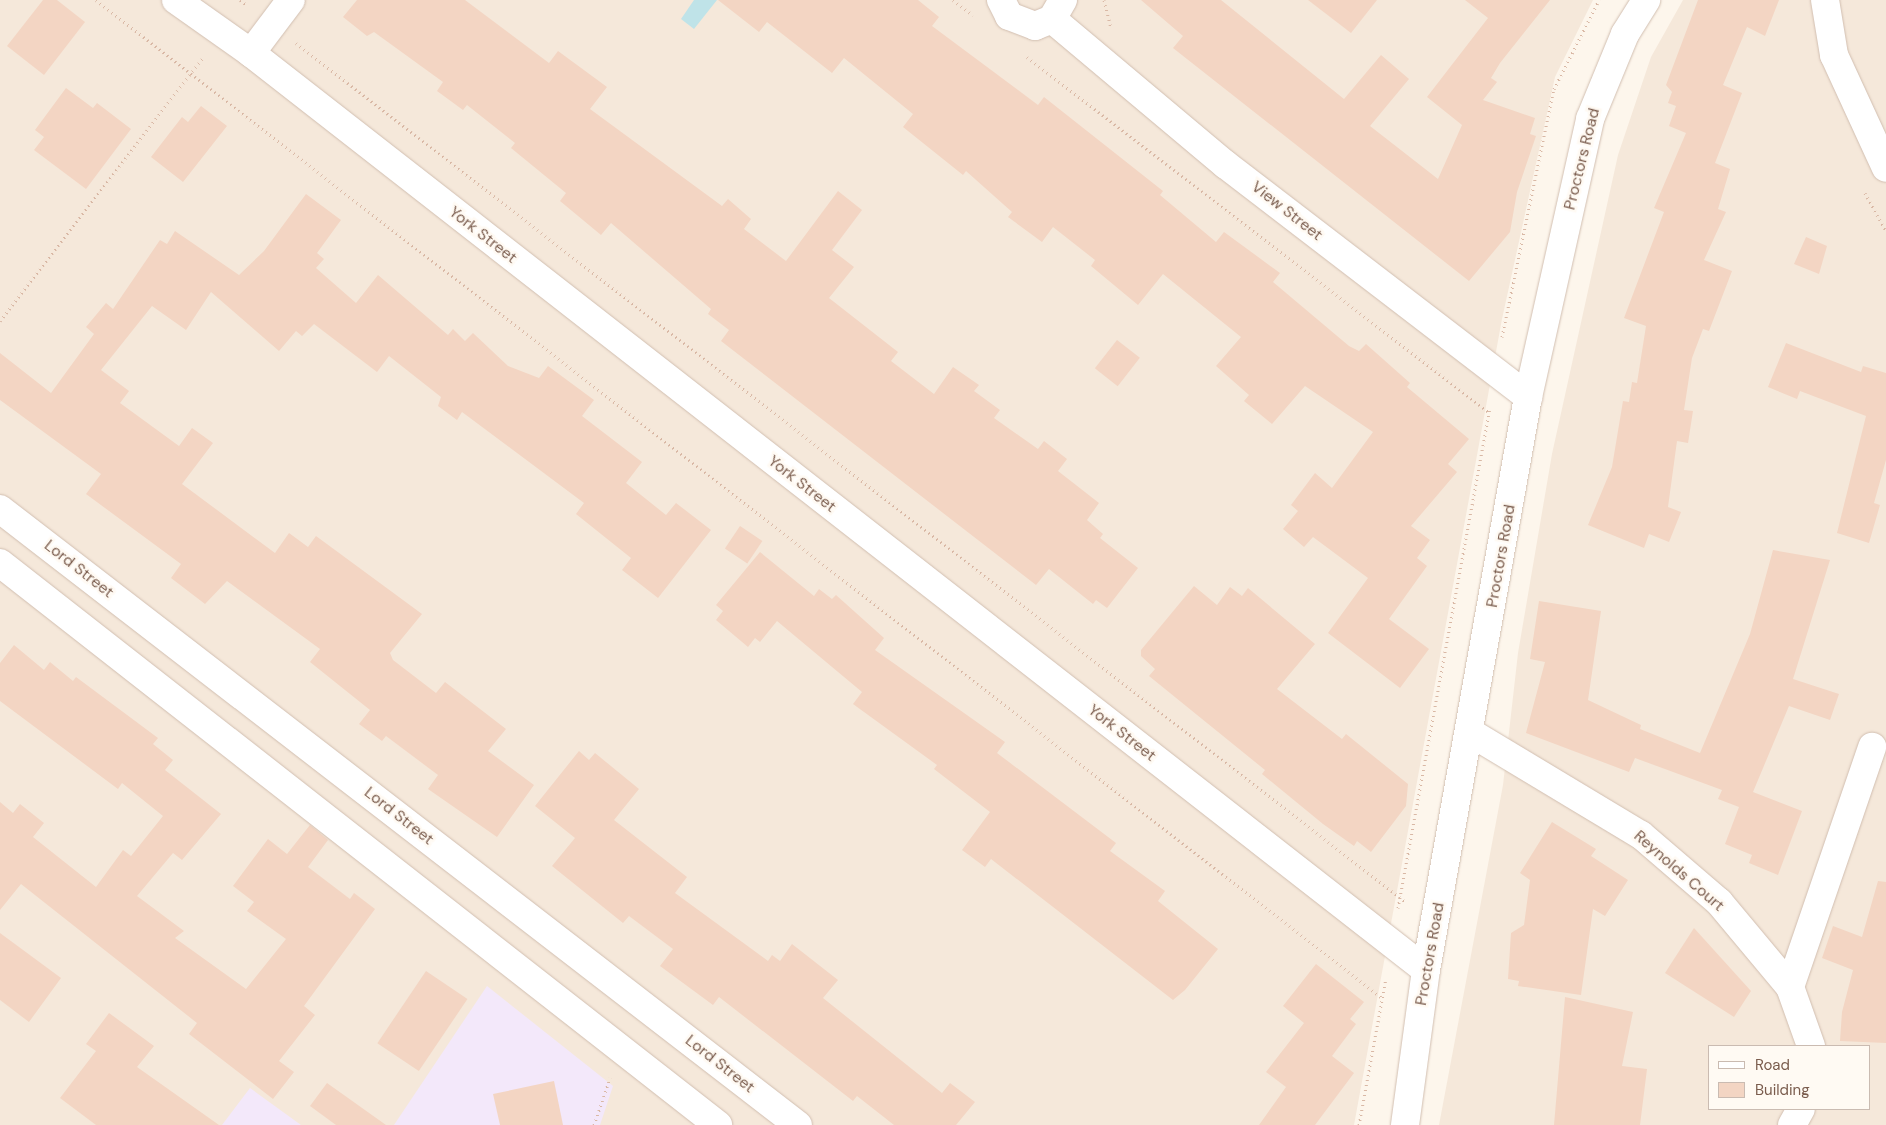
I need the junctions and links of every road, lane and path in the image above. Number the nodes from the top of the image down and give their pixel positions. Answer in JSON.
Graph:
{"nodes":[{"id":1,"x":96,"y":0,"type":"edge"},
{"id":2,"x":176,"y":0,"type":"edge"},
{"id":3,"x":291,"y":0,"type":"edge"},
{"id":4,"x":953,"y":0,"type":"edge"},
{"id":5,"x":1001,"y":0,"type":"edge"},
{"id":6,"x":1599,"y":0,"type":"edge"},
{"id":7,"x":1646,"y":0,"type":"edge"},
{"id":8,"x":1825,"y":0,"type":"edge"},
{"id":9,"x":1057,"y":9,"type":"edge"},
{"id":10,"x":977,"y":18,"type":"dead end"},
{"id":11,"x":273,"y":25,"type":"junction"},
{"id":12,"x":251,"y":53,"type":"junction"},
{"id":13,"x":1024,"y":55,"type":"dead end"},
{"id":14,"x":184,"y":85,"type":"dead end"},
{"id":15,"x":1886,"y":168,"type":"edge"},
{"id":16,"x":0,"y":321,"type":"edge"},
{"id":17,"x":1495,"y":371,"type":"junction"},
{"id":18,"x":1528,"y":397,"type":"junction"},
{"id":19,"x":1490,"y":413,"type":"junction"},
{"id":20,"x":1521,"y":437,"type":"junction"},
{"id":21,"x":0,"y":509,"type":"edge"},
{"id":22,"x":0,"y":562,"type":"edge"},
{"id":23,"x":1471,"y":733,"type":"junction"},
{"id":24,"x":1872,"y":747,"type":"dead end"},
{"id":25,"x":1400,"y":898,"type":"junction"},
{"id":26,"x":1436,"y":922,"type":"junction"},
{"id":27,"x":1392,"y":944,"type":"junction"},
{"id":28,"x":1426,"y":970,"type":"junction"},
{"id":29,"x":1790,"y":987,"type":"junction"},
{"id":30,"x":1382,"y":998,"type":"junction"},
{"id":31,"x":1811,"y":1045,"type":"edge"},
{"id":32,"x":612,"y":1070,"type":"dead end"},
{"id":33,"x":1800,"y":1110,"type":"edge"},
{"id":34,"x":594,"y":1125,"type":"edge"},
{"id":35,"x":718,"y":1125,"type":"edge"},
{"id":36,"x":798,"y":1125,"type":"edge"},
{"id":37,"x":1360,"y":1125,"type":"edge"},
{"id":38,"x":1405,"y":1125,"type":"edge"},
{"id":39,"x":1792,"y":1125,"type":"edge"}],
"edges":[{"from":1,"to":30,"type":"path"},
{"from":2,"to":12,"type":"street","name":"York Street"},
{"from":3,"to":11,"type":"street"},
{"from":4,"to":10,"type":"path"},
{"from":5,"to":9,"type":"street"},
{"from":6,"to":17,"type":"path"},
{"from":7,"to":18,"type":"street","name":"Proctors Road"},
{"from":8,"to":15,"type":"street"},
{"from":9,"to":17,"type":"street","name":"View Street"},
{"from":11,"to":12,"type":"street"},
{"from":11,"to":25,"type":"path"},
{"from":12,"to":27,"type":"street","name":"York Street"},
{"from":13,"to":19,"type":"path"},
{"from":14,"to":16,"type":"path"},
{"from":17,"to":18,"type":"street","name":"View Street"},
{"from":17,"to":19,"type":"path"},
{"from":18,"to":20,"type":"street","name":"Proctors Road"},
{"from":19,"to":20,"type":"path"},
{"from":19,"to":25,"type":"path"},
{"from":20,"to":23,"type":"street","name":"Proctors Road"},
{"from":21,"to":36,"type":"street","name":"Lord Street"},
{"from":22,"to":35,"type":"street"},
{"from":23,"to":26,"type":"street","name":"Proctors Road"},
{"from":23,"to":29,"type":"street","name":"Reynolds Court"},
{"from":24,"to":29,"type":"street"},
{"from":25,"to":26,"type":"path"},
{"from":25,"to":27,"type":"path"},
{"from":26,"to":28,"type":"street","name":"Proctors Road"},
{"from":27,"to":28,"type":"street","name":"York Street"},
{"from":27,"to":30,"type":"path"},
{"from":28,"to":38,"type":"street","name":"Proctors Road"},
{"from":29,"to":31,"type":"street","name":"Reynolds Court"},
{"from":30,"to":37,"type":"path"},
{"from":32,"to":34,"type":"path"},
{"from":33,"to":39,"type":"street"}]}
